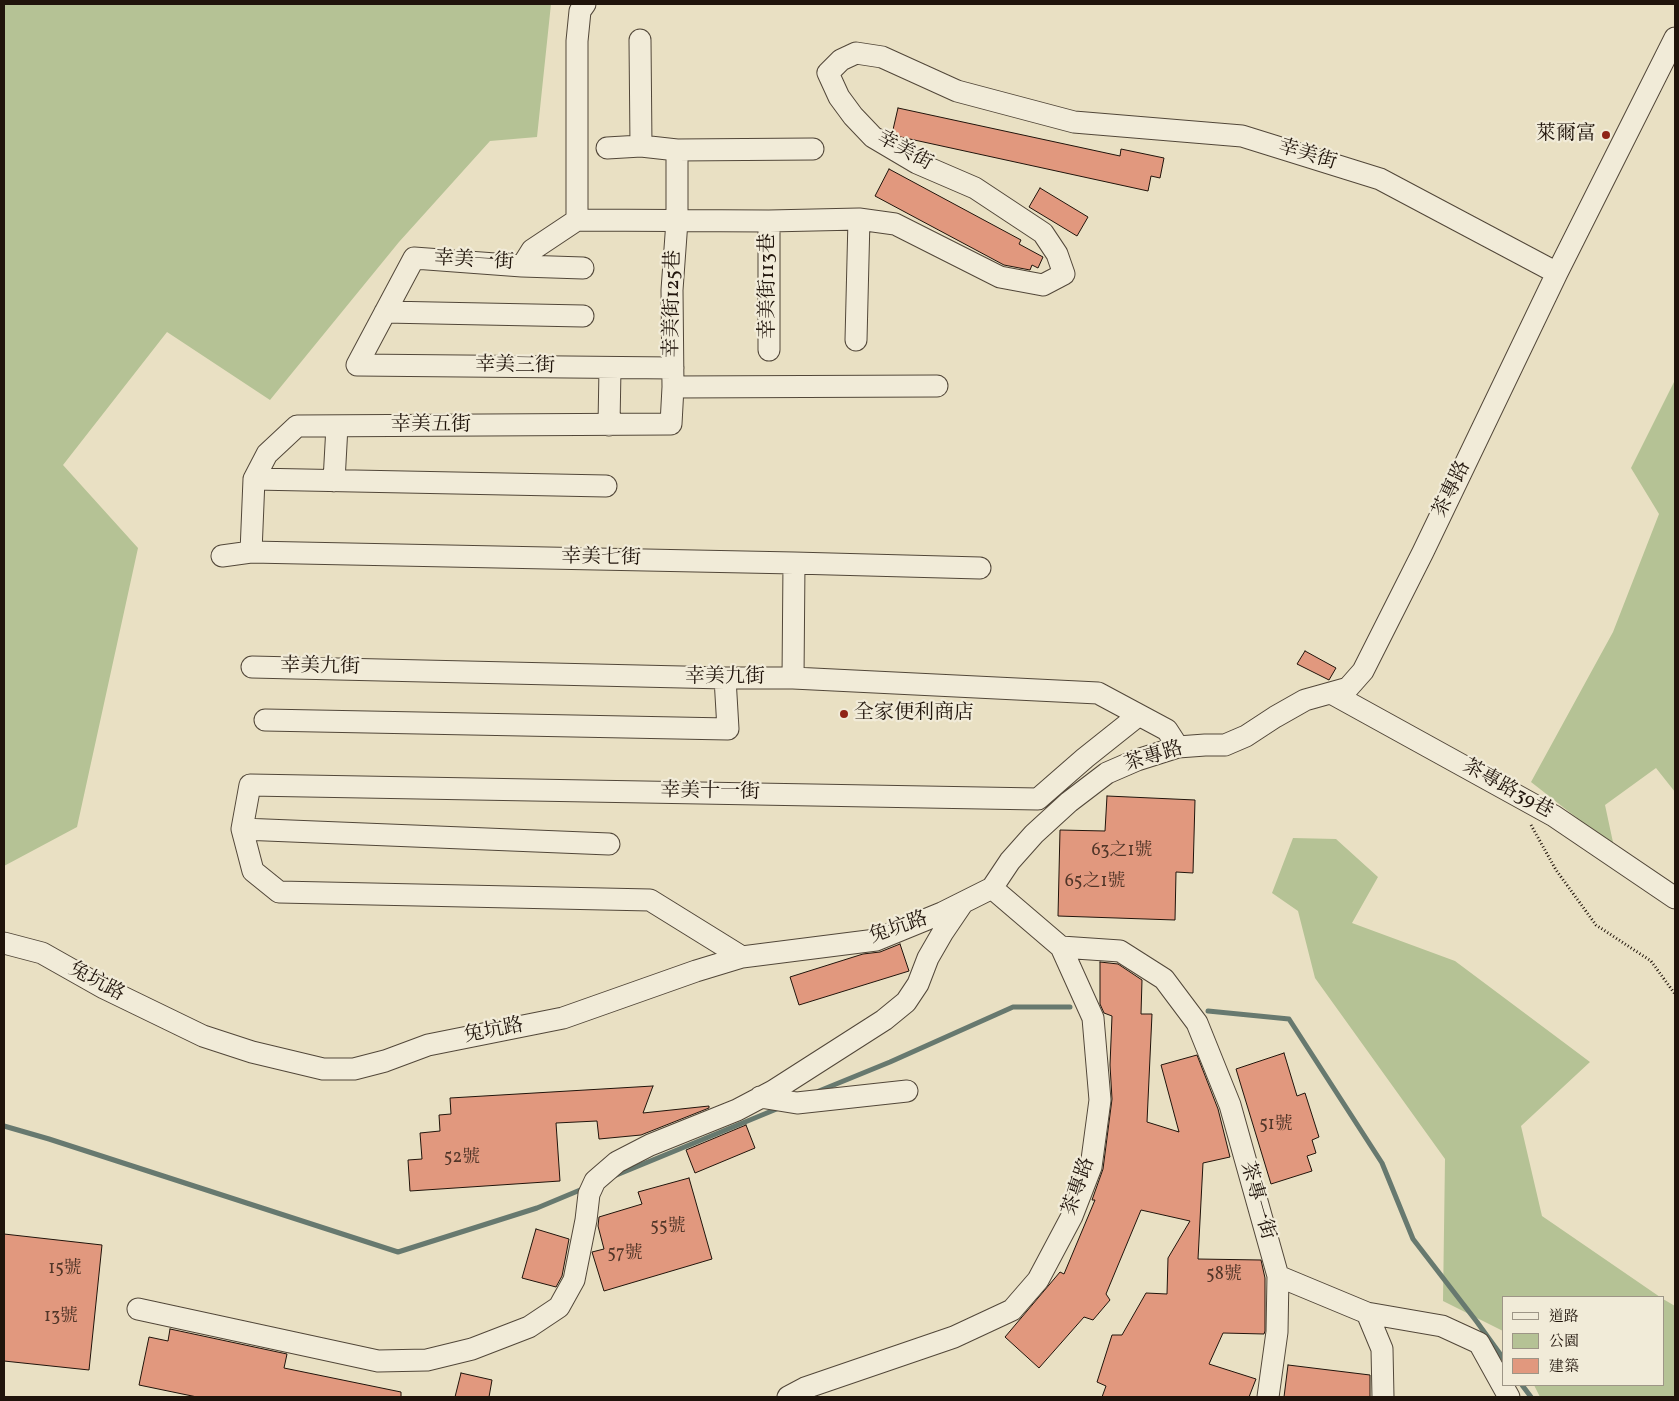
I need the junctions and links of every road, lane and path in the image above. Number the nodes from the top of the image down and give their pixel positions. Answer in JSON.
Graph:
{"nodes":[{"id":1,"x":585,"y":4,"type":"edge"},
{"id":2,"x":1675,"y":38,"type":"edge"},
{"id":3,"x":640,"y":40,"type":"dead end"},
{"id":4,"x":641,"y":146,"type":"junction"},
{"id":5,"x":607,"y":148,"type":"dead end"},
{"id":6,"x":813,"y":149,"type":"dead end"},
{"id":7,"x":677,"y":150,"type":"junction"},
{"id":8,"x":858,"y":219,"type":"junction"},
{"id":9,"x":577,"y":220,"type":"junction"},
{"id":10,"x":677,"y":221,"type":"junction"},
{"id":11,"x":769,"y":221,"type":"junction"},
{"id":12,"x":522,"y":266,"type":"junction"},
{"id":13,"x":583,"y":268,"type":"dead end"},
{"id":14,"x":1557,"y":273,"type":"junction"},
{"id":15,"x":385,"y":312,"type":"junction"},
{"id":16,"x":583,"y":316,"type":"dead end"},
{"id":17,"x":856,"y":340,"type":"dead end"},
{"id":18,"x":769,"y":350,"type":"dead end"},
{"id":19,"x":610,"y":368,"type":"junction"},
{"id":20,"x":673,"y":378,"type":"junction"},
{"id":21,"x":938,"y":386,"type":"dead end"},
{"id":22,"x":610,"y":425,"type":"junction"},
{"id":23,"x":336,"y":426,"type":"junction"},
{"id":24,"x":254,"y":479,"type":"junction"},
{"id":25,"x":334,"y":481,"type":"junction"},
{"id":26,"x":606,"y":486,"type":"dead end"},
{"id":27,"x":251,"y":552,"type":"junction"},
{"id":28,"x":222,"y":556,"type":"dead end"},
{"id":29,"x":794,"y":563,"type":"junction"},
{"id":30,"x":980,"y":568,"type":"dead end"},
{"id":31,"x":252,"y":667,"type":"dead end"},
{"id":32,"x":725,"y":678,"type":"junction"},
{"id":33,"x":793,"y":678,"type":"junction"},
{"id":34,"x":1331,"y":693,"type":"junction"},
{"id":35,"x":1139,"y":715,"type":"junction"},
{"id":36,"x":265,"y":720,"type":"dead end"},
{"id":37,"x":1178,"y":747,"type":"junction"},
{"id":38,"x":1528,"y":819,"type":"dead end"},
{"id":39,"x":242,"y":829,"type":"junction"},
{"id":40,"x":609,"y":844,"type":"dead end"},
{"id":41,"x":992,"y":888,"type":"junction"},
{"id":42,"x":1675,"y":898,"type":"edge"},
{"id":43,"x":964,"y":902,"type":"junction"},
{"id":44,"x":4,"y":943,"type":"edge"},
{"id":45,"x":1061,"y":947,"type":"junction"},
{"id":46,"x":742,"y":957,"type":"junction"},
{"id":47,"x":1675,"y":994,"type":"edge"},
{"id":48,"x":907,"y":1091,"type":"dead end"},
{"id":49,"x":760,"y":1097,"type":"junction"},
{"id":50,"x":1278,"y":1276,"type":"junction"},
{"id":51,"x":138,"y":1309,"type":"dead end"},
{"id":52,"x":1367,"y":1313,"type":"junction"},
{"id":53,"x":1502,"y":1384,"type":"edge"},
{"id":54,"x":1503,"y":1386,"type":"edge"},
{"id":55,"x":788,"y":1397,"type":"edge"},
{"id":56,"x":1268,"y":1397,"type":"edge"},
{"id":57,"x":1383,"y":1397,"type":"edge"},
{"id":58,"x":1509,"y":1397,"type":"edge"}],
"edges":[{"from":1,"to":9,"type":"street"},
{"from":2,"to":14,"type":"street","name":"茶專路"},
{"from":3,"to":4,"type":"street"},
{"from":4,"to":5,"type":"street"},
{"from":4,"to":7,"type":"street"},
{"from":6,"to":7,"type":"street"},
{"from":7,"to":10,"type":"street","name":"幸美街125巷"},
{"from":8,"to":11,"type":"street","name":"幸美街"},
{"from":8,"to":14,"type":"street","name":"幸美街"},
{"from":8,"to":17,"type":"street"},
{"from":9,"to":10,"type":"street","name":"幸美街"},
{"from":9,"to":12,"type":"street","name":"幸美一街"},
{"from":10,"to":11,"type":"street","name":"幸美街"},
{"from":10,"to":20,"type":"street","name":"幸美街125巷"},
{"from":11,"to":18,"type":"street","name":"幸美街113巷"},
{"from":12,"to":13,"type":"street"},
{"from":12,"to":15,"type":"street","name":"幸美一街"},
{"from":14,"to":34,"type":"street","name":"茶專路"},
{"from":15,"to":16,"type":"street"},
{"from":15,"to":19,"type":"street","name":"幸美三街"},
{"from":19,"to":20,"type":"street","name":"幸美三街"},
{"from":19,"to":22,"type":"street"},
{"from":20,"to":21,"type":"street","name":"幸美三街"},
{"from":20,"to":22,"type":"street","name":"幸美五街"},
{"from":22,"to":23,"type":"street","name":"幸美五街"},
{"from":23,"to":24,"type":"street","name":"幸美五街"},
{"from":23,"to":25,"type":"street"},
{"from":24,"to":25,"type":"street"},
{"from":24,"to":27,"type":"street","name":"幸美五街"},
{"from":25,"to":26,"type":"street"},
{"from":27,"to":28,"type":"street","name":"幸美七街"},
{"from":27,"to":29,"type":"street","name":"幸美七街"},
{"from":29,"to":30,"type":"street","name":"幸美七街"},
{"from":29,"to":33,"type":"street"},
{"from":31,"to":32,"type":"street","name":"幸美九街"},
{"from":32,"to":33,"type":"street","name":"幸美九街"},
{"from":32,"to":36,"type":"street"},
{"from":33,"to":35,"type":"street","name":"幸美九街"},
{"from":34,"to":37,"type":"street","name":"茶專路"},
{"from":34,"to":42,"type":"street","name":"茶專路39巷"},
{"from":35,"to":37,"type":"street","name":"幸美九街"},
{"from":35,"to":39,"type":"street","name":"幸美十一街"},
{"from":37,"to":41,"type":"street","name":"茶專路"},
{"from":38,"to":47,"type":"path"},
{"from":39,"to":40,"type":"street"},
{"from":39,"to":46,"type":"street"},
{"from":41,"to":43,"type":"street","name":"兔坑路"},
{"from":41,"to":45,"type":"street","name":"茶專路"},
{"from":43,"to":46,"type":"street","name":"兔坑路"},
{"from":43,"to":49,"type":"street"},
{"from":44,"to":46,"type":"street","name":"兔坑路"},
{"from":45,"to":50,"type":"street","name":"茶專一街"},
{"from":45,"to":55,"type":"street","name":"茶專路"},
{"from":48,"to":49,"type":"street"},
{"from":49,"to":51,"type":"street"},
{"from":50,"to":52,"type":"street"},
{"from":50,"to":56,"type":"street","name":"茶專一街"},
{"from":52,"to":53,"type":"street"},
{"from":52,"to":57,"type":"street"},
{"from":54,"to":58,"type":"street"}]}
